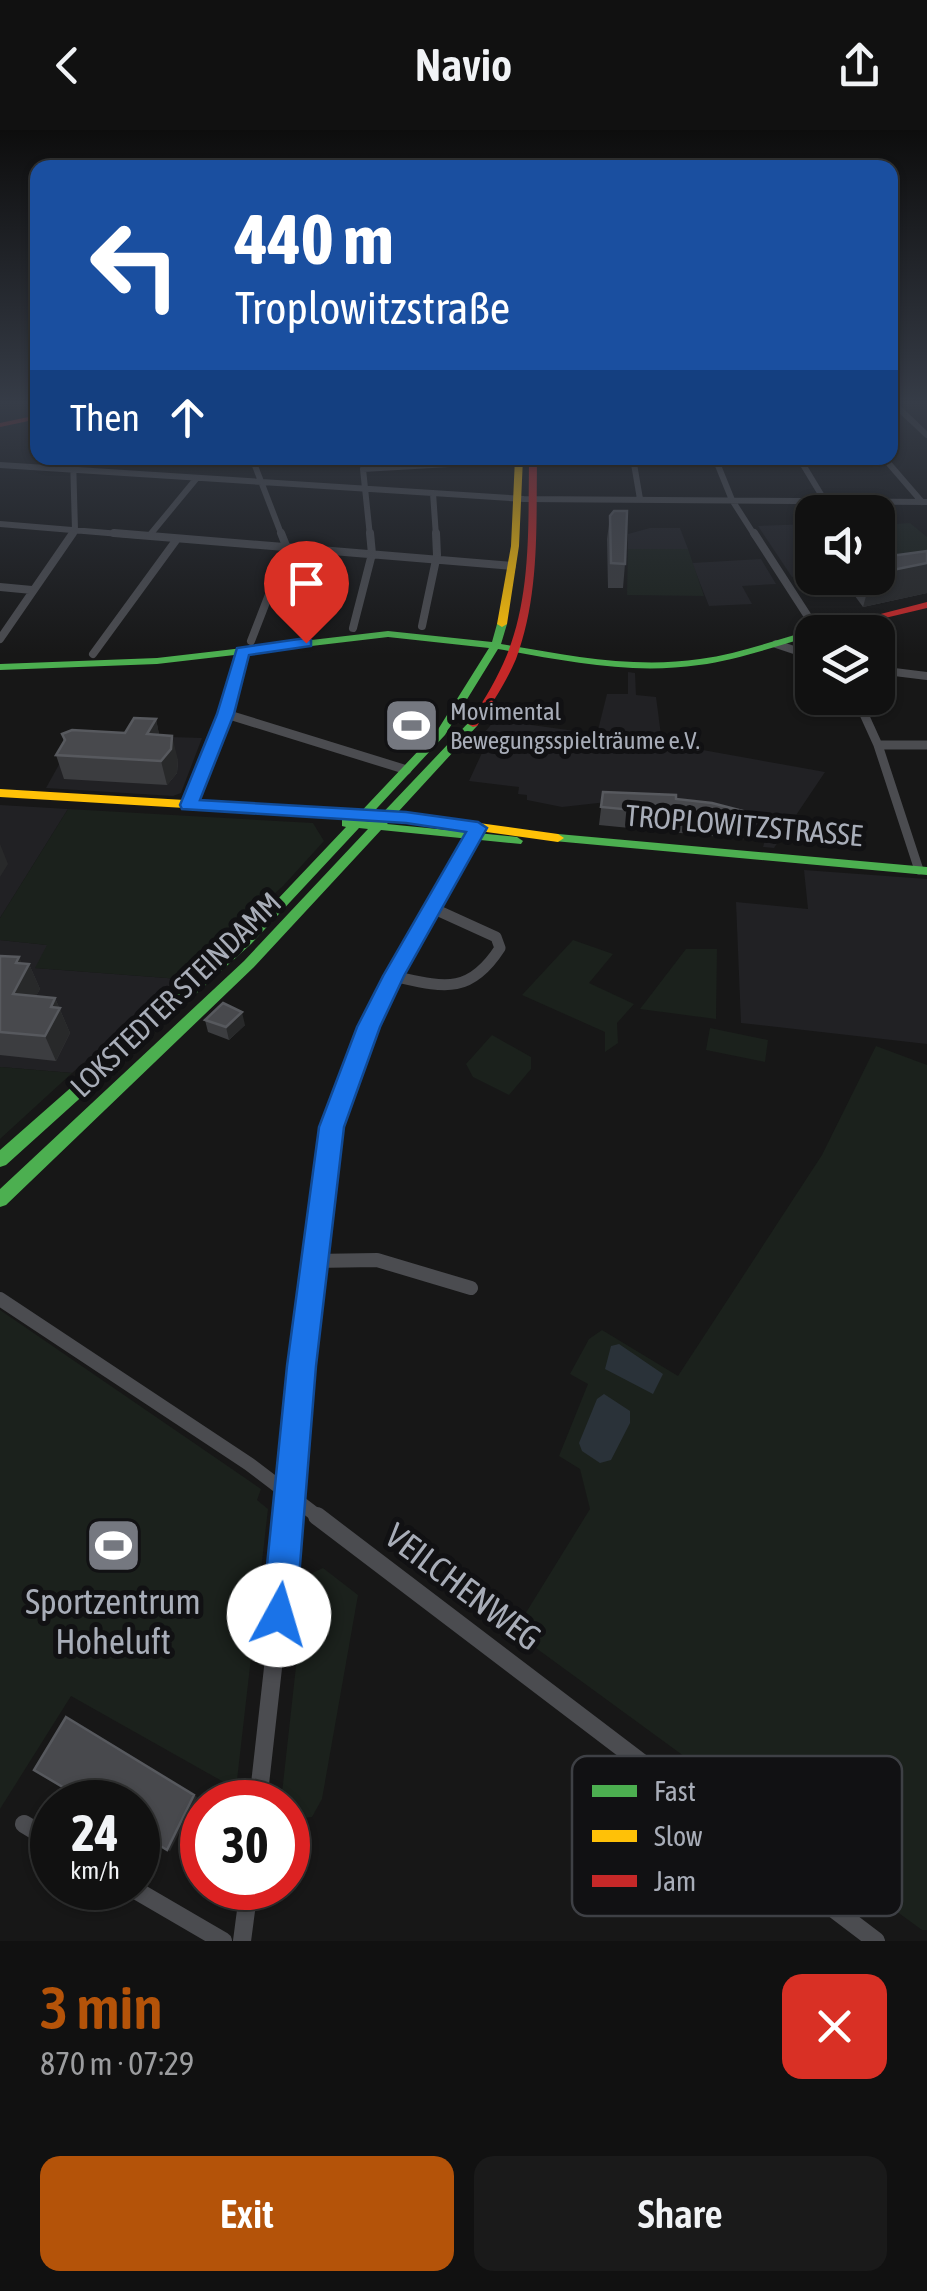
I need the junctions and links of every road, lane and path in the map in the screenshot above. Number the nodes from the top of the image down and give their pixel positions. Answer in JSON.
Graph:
{"nodes":[{"id":1,"x":74,"y":487,"type":"edge"},
{"id":2,"x":190,"y":487,"type":"edge"},
{"id":3,"x":262,"y":487,"type":"edge"},
{"id":4,"x":340,"y":487,"type":"edge"},
{"id":5,"x":518,"y":487,"type":"edge"},
{"id":6,"x":530,"y":487,"type":"edge"},
{"id":7,"x":638,"y":487,"type":"edge"},
{"id":8,"x":727,"y":487,"type":"edge"},
{"id":9,"x":366,"y":488,"type":"junction"},
{"id":10,"x":432,"y":492,"type":"junction"},
{"id":11,"x":515,"y":498,"type":"junction"},
{"id":12,"x":533,"y":499,"type":"junction"},
{"id":13,"x":640,"y":500,"type":"junction"},
{"id":14,"x":732,"y":500,"type":"junction"},
{"id":15,"x":795,"y":501,"type":"edge"},
{"id":16,"x":895,"y":502,"type":"edge"},
{"id":17,"x":924,"y":502,"type":"edge"},
{"id":18,"x":0,"y":524,"type":"edge"},
{"id":19,"x":75,"y":530,"type":"junction"},
{"id":20,"x":148,"y":536,"type":"junction"},
{"id":21,"x":176,"y":539,"type":"junction"},
{"id":22,"x":287,"y":548,"type":"junction"},
{"id":23,"x":372,"y":554,"type":"junction"},
{"id":24,"x":436,"y":559,"type":"junction"},
{"id":25,"x":512,"y":566,"type":"junction"},
{"id":26,"x":0,"y":587,"type":"edge"},
{"id":27,"x":32,"y":590,"type":"junction"},
{"id":28,"x":927,"y":605,"type":"edge"},
{"id":29,"x":805,"y":615,"type":"edge"},
{"id":30,"x":887,"y":615,"type":"edge"},
{"id":31,"x":422,"y":626,"type":"junction"},
{"id":32,"x":353,"y":628,"type":"junction"},
{"id":33,"x":0,"y":639,"type":"edge"},
{"id":34,"x":795,"y":639,"type":"edge"},
{"id":35,"x":497,"y":641,"type":"junction"},
{"id":36,"x":776,"y":644,"type":"junction"},
{"id":37,"x":517,"y":645,"type":"junction"},
{"id":38,"x":247,"y":646,"type":"junction"},
{"id":39,"x":795,"y":650,"type":"edge"},
{"id":40,"x":93,"y":654,"type":"junction"},
{"id":41,"x":0,"y":655,"type":"edge"},
{"id":42,"x":0,"y":667,"type":"edge"},
{"id":43,"x":895,"y":672,"type":"edge"},
{"id":44,"x":927,"y":676,"type":"edge"},
{"id":45,"x":226,"y":714,"type":"junction"},
{"id":46,"x":865,"y":715,"type":"edge"},
{"id":47,"x":878,"y":745,"type":"junction"},
{"id":48,"x":927,"y":745,"type":"edge"},
{"id":49,"x":407,"y":770,"type":"junction"},
{"id":50,"x":0,"y":794,"type":"edge"},
{"id":51,"x":404,"y":799,"type":"junction"},
{"id":52,"x":189,"y":805,"type":"junction"},
{"id":53,"x":373,"y":821,"type":"junction"},
{"id":54,"x":450,"y":824,"type":"junction"},
{"id":55,"x":476,"y":834,"type":"junction"},
{"id":56,"x":923,"y":871,"type":"edge"},
{"id":57,"x":431,"y":908,"type":"junction"},
{"id":58,"x":394,"y":976,"type":"junction"},
{"id":59,"x":0,"y":1160,"type":"edge"},
{"id":60,"x":0,"y":1200,"type":"edge"},
{"id":61,"x":313,"y":1261,"type":"junction"},
{"id":62,"x":471,"y":1288,"type":"dead end"},
{"id":63,"x":0,"y":1300,"type":"edge"},
{"id":64,"x":292,"y":1498,"type":"junction"},
{"id":65,"x":632,"y":1756,"type":"edge"},
{"id":66,"x":260,"y":1780,"type":"edge"},
{"id":67,"x":24,"y":1824,"type":"dead end"},
{"id":68,"x":30,"y":1828,"type":"edge"},
{"id":69,"x":160,"y":1904,"type":"edge"},
{"id":70,"x":246,"y":1910,"type":"edge"},
{"id":71,"x":843,"y":1916,"type":"edge"},
{"id":72,"x":223,"y":1941,"type":"edge"},
{"id":73,"x":242,"y":1941,"type":"edge"},
{"id":74,"x":876,"y":1941,"type":"edge"}],
"edges":[{"from":1,"to":19,"type":"street"},
{"from":2,"to":20,"type":"street"},
{"from":3,"to":22,"type":"street"},
{"from":4,"to":9,"type":"street"},
{"from":5,"to":11,"type":"main road"},
{"from":6,"to":12,"type":"main road"},
{"from":7,"to":13,"type":"street"},
{"from":8,"to":14,"type":"street"},
{"from":9,"to":10,"type":"street"},
{"from":9,"to":23,"type":"street"},
{"from":10,"to":11,"type":"street"},
{"from":10,"to":24,"type":"street"},
{"from":11,"to":12,"type":"street"},
{"from":11,"to":25,"type":"main road"},
{"from":12,"to":13,"type":"street"},
{"from":12,"to":37,"type":"main road"},
{"from":13,"to":14,"type":"street"},
{"from":14,"to":15,"type":"street"},
{"from":14,"to":29,"type":"street"},
{"from":16,"to":17,"type":"street"},
{"from":18,"to":19,"type":"street"},
{"from":19,"to":20,"type":"street"},
{"from":19,"to":27,"type":"street"},
{"from":20,"to":21,"type":"street"},
{"from":21,"to":22,"type":"street"},
{"from":21,"to":40,"type":"street"},
{"from":22,"to":23,"type":"street"},
{"from":22,"to":38,"type":"street"},
{"from":23,"to":24,"type":"street"},
{"from":23,"to":32,"type":"street"},
{"from":24,"to":25,"type":"street"},
{"from":24,"to":31,"type":"street"},
{"from":25,"to":35,"type":"main road"},
{"from":26,"to":27,"type":"street"},
{"from":27,"to":33,"type":"street"},
{"from":28,"to":30,"type":"main road"},
{"from":31,"to":32,"type":"main road"},
{"from":31,"to":35,"type":"main road"},
{"from":32,"to":38,"type":"main road"},
{"from":34,"to":36,"type":"main road"},
{"from":35,"to":37,"type":"main road"},
{"from":35,"to":38,"type":"main road"},
{"from":35,"to":49,"type":"main road"},
{"from":36,"to":37,"type":"main road"},
{"from":36,"to":39,"type":"street"},
{"from":37,"to":51,"type":"main road"},
{"from":38,"to":40,"type":"main road"},
{"from":38,"to":42,"type":"main road"},
{"from":38,"to":45,"type":"street"},
{"from":40,"to":41,"type":"main road"},
{"from":43,"to":44,"type":"street"},
{"from":45,"to":49,"type":"street"},
{"from":45,"to":52,"type":"street"},
{"from":46,"to":47,"type":"street"},
{"from":47,"to":48,"type":"street"},
{"from":47,"to":56,"type":"street"},
{"from":49,"to":53,"type":"main road"},
{"from":50,"to":52,"type":"main road"},
{"from":51,"to":53,"type":"main road"},
{"from":51,"to":54,"type":"main road"},
{"from":52,"to":53,"type":"main road"},
{"from":53,"to":54,"type":"main road","name":"TROPLOWITZSTRASSE"},
{"from":53,"to":55,"type":"main road"},
{"from":53,"to":59,"type":"main road","name":"LOKSTEDTER STEINDAMM"},
{"from":53,"to":60,"type":"main road","name":"LOKSTEDTER STEINDAMM"},
{"from":54,"to":55,"type":"main road","name":"TROPLOWITZSTRASSE"},
{"from":55,"to":56,"type":"main road","name":"TROPLOWITZSTRASSE"},
{"from":55,"to":57,"type":"street"},
{"from":57,"to":58,"type":"street"},
{"from":57,"to":58,"type":"street"},
{"from":58,"to":61,"type":"street"},
{"from":61,"to":62,"type":"street"},
{"from":61,"to":64,"type":"street"},
{"from":63,"to":64,"type":"street","name":"VEILCHENWEG"},
{"from":64,"to":65,"type":"street","name":"VEILCHENWEG"},
{"from":64,"to":66,"type":"street"},
{"from":67,"to":68,"type":"street"},
{"from":69,"to":72,"type":"street"},
{"from":70,"to":73,"type":"street"},
{"from":71,"to":74,"type":"street","name":"VEILCHENWEG"}]}
